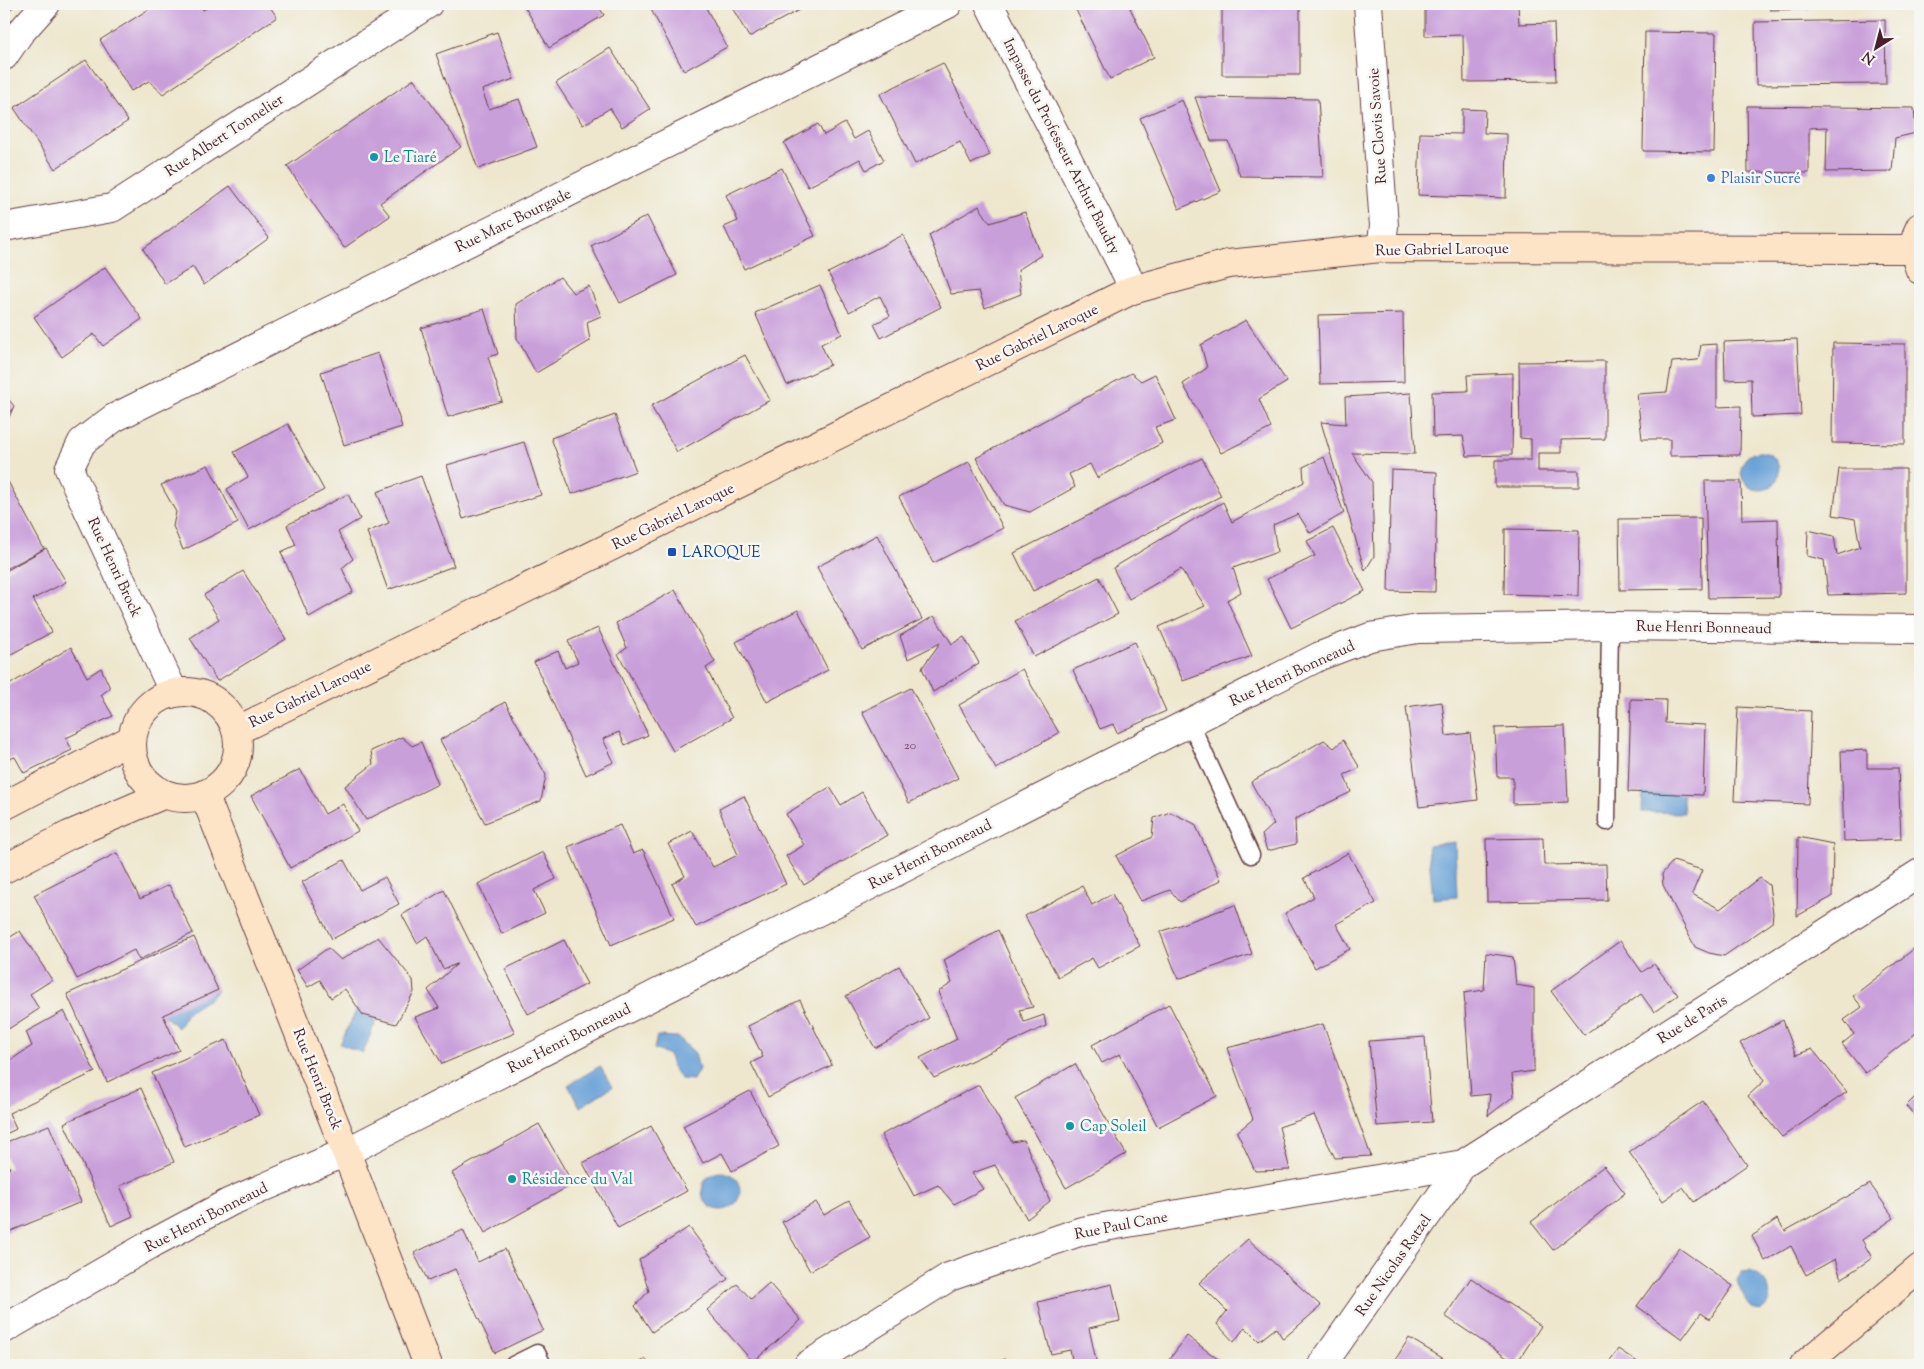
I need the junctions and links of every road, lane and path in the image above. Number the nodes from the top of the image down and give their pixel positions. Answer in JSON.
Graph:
{"nodes":[{"id":1,"x":46,"y":4,"type":"edge"},
{"id":2,"x":428,"y":4,"type":"edge"},
{"id":3,"x":948,"y":4,"type":"edge"},
{"id":4,"x":989,"y":4,"type":"edge"},
{"id":5,"x":1368,"y":4,"type":"edge"},
{"id":6,"x":4,"y":56,"type":"edge"},
{"id":7,"x":4,"y":227,"type":"edge"},
{"id":8,"x":1381,"y":248,"type":"junction"},
{"id":9,"x":1918,"y":248,"type":"edge"},
{"id":10,"x":1132,"y":290,"type":"junction"},
{"id":11,"x":82,"y":442,"type":"joint"},
{"id":12,"x":1610,"y":626,"type":"junction"},
{"id":13,"x":1920,"y":629,"type":"edge"},
{"id":14,"x":174,"y":692,"type":"junction"},
{"id":15,"x":1190,"y":722,"type":"junction"},
{"id":16,"x":236,"y":731,"type":"junction"},
{"id":17,"x":132,"y":739,"type":"junction"},
{"id":18,"x":165,"y":794,"type":"junction"},
{"id":19,"x":204,"y":794,"type":"junction"},
{"id":20,"x":4,"y":806,"type":"edge"},
{"id":21,"x":1607,"y":822,"type":"dead end"},
{"id":22,"x":1251,"y":855,"type":"dead end"},
{"id":23,"x":4,"y":869,"type":"edge"},
{"id":24,"x":1920,"y":873,"type":"edge"},
{"id":25,"x":346,"y":1152,"type":"junction"},
{"id":26,"x":1463,"y":1164,"type":"junction"},
{"id":27,"x":1920,"y":1268,"type":"edge"},
{"id":28,"x":4,"y":1329,"type":"edge"},
{"id":29,"x":428,"y":1365,"type":"edge"},
{"id":30,"x":513,"y":1365,"type":"edge"},
{"id":31,"x":543,"y":1365,"type":"edge"},
{"id":32,"x":808,"y":1365,"type":"edge"},
{"id":33,"x":1322,"y":1365,"type":"edge"},
{"id":34,"x":1804,"y":1365,"type":"edge"}],
"edges":[{"from":1,"to":6,"type":"street"},
{"from":2,"to":7,"type":"street","name":"Rue Albert Tonnelier"},
{"from":3,"to":11,"type":"street","name":"Rue Marc Bourgade"},
{"from":4,"to":10,"type":"street","name":"Impasse du Professeur Arthur Baudry"},
{"from":5,"to":8,"type":"street","name":"Rue Clovis Savoie"},
{"from":8,"to":9,"type":"street","name":"Rue Gabriel Laroque"},
{"from":8,"to":10,"type":"street","name":"Rue Gabriel Laroque"},
{"from":10,"to":16,"type":"street","name":"Rue Gabriel Laroque"},
{"from":11,"to":14,"type":"street","name":"Rue Henri Brock"},
{"from":12,"to":13,"type":"street","name":"Rue Henri Bonneaud"},
{"from":12,"to":15,"type":"street","name":"Rue Henri Bonneaud"},
{"from":12,"to":21,"type":"lane"},
{"from":14,"to":16,"type":"street"},
{"from":14,"to":17,"type":"street"},
{"from":15,"to":22,"type":"lane"},
{"from":15,"to":25,"type":"street","name":"Rue Henri Bonneaud"},
{"from":16,"to":19,"type":"street"},
{"from":17,"to":18,"type":"street"},
{"from":17,"to":20,"type":"street"},
{"from":18,"to":19,"type":"street"},
{"from":18,"to":23,"type":"street"},
{"from":19,"to":25,"type":"street","name":"Rue Henri Brock"},
{"from":24,"to":26,"type":"street","name":"Rue de Paris"},
{"from":25,"to":28,"type":"street","name":"Rue Henri Bonneaud"},
{"from":25,"to":29,"type":"street","name":"Rue Henri Brock"},
{"from":26,"to":32,"type":"street","name":"Rue Paul Cane"},
{"from":26,"to":33,"type":"street","name":"Rue Nicolas Ratzel"},
{"from":27,"to":34,"type":"street"},
{"from":30,"to":31,"type":"lane"}]}
